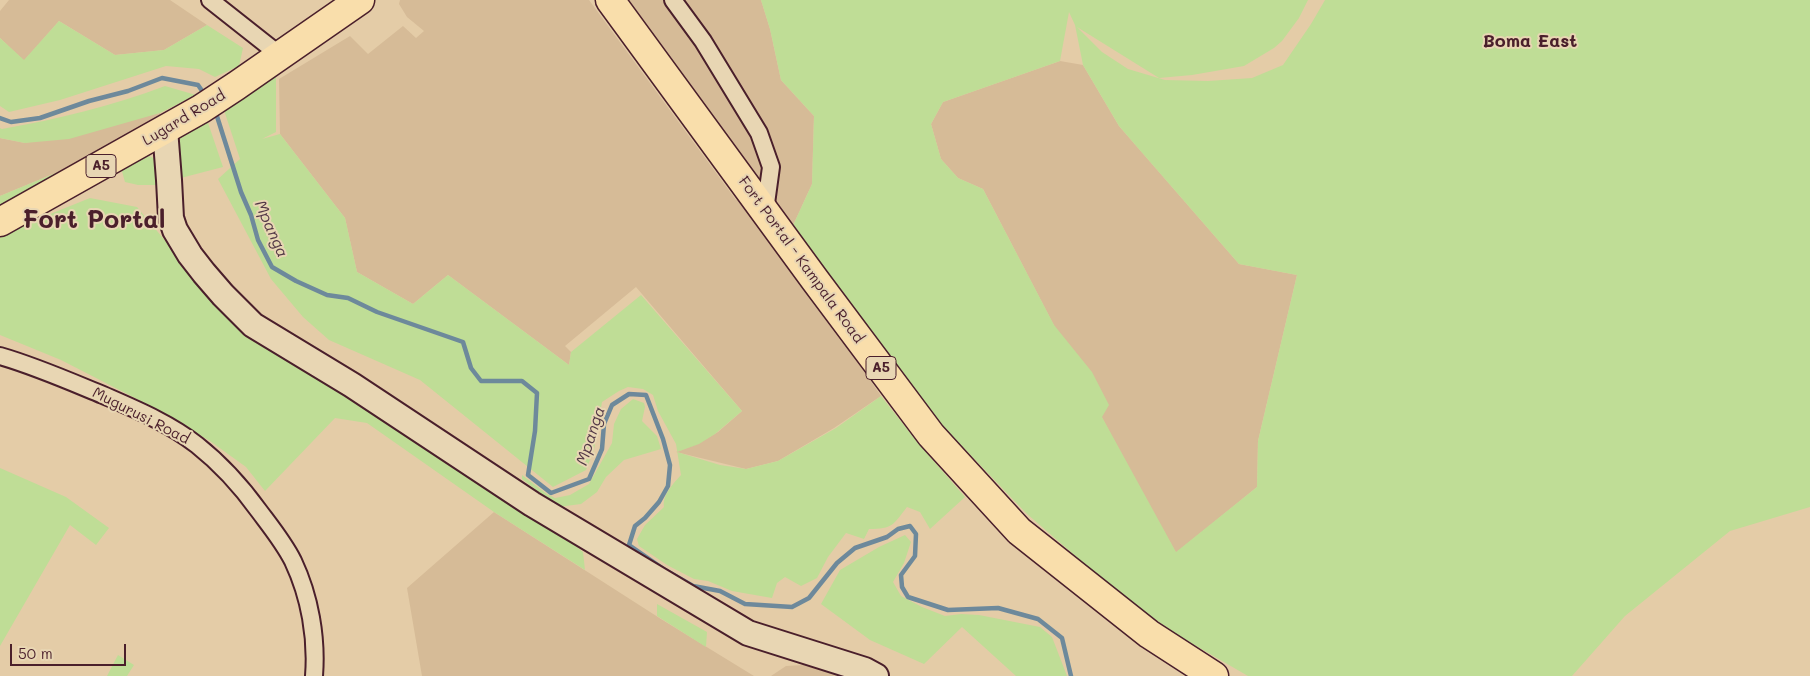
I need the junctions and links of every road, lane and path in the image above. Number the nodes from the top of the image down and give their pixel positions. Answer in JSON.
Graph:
{"nodes":[{"id":1,"x":210,"y":0,"type":"edge"},
{"id":2,"x":360,"y":0,"type":"edge"},
{"id":3,"x":610,"y":0,"type":"edge"},
{"id":4,"x":673,"y":0,"type":"edge"},
{"id":5,"x":281,"y":56,"type":"junction"},
{"id":6,"x":165,"y":129,"type":"junction"},
{"id":7,"x":765,"y":211,"type":"junction"},
{"id":8,"x":0,"y":222,"type":"edge"},
{"id":9,"x":0,"y":356,"type":"edge"},
{"id":10,"x":314,"y":676,"type":"edge"},
{"id":11,"x":876,"y":676,"type":"edge"},
{"id":12,"x":1214,"y":676,"type":"edge"}],
"edges":[{"from":1,"to":5,"type":"street"},
{"from":2,"to":5,"type":"highway","name":"Lugard Road","number":"A5"},
{"from":3,"to":7,"type":"highway","name":"Fort Portal - Kampala Road","number":"A5"},
{"from":4,"to":7,"type":"street"},
{"from":5,"to":6,"type":"highway","name":"Lugard Road","number":"A5"},
{"from":6,"to":8,"type":"highway","name":"Lugard Road","number":"A5"},
{"from":6,"to":11,"type":"main road"},
{"from":7,"to":12,"type":"highway","name":"Fort Portal - Kampala Road","number":"A5"},
{"from":9,"to":10,"type":"street","name":"Mugurusi Road"}]}
